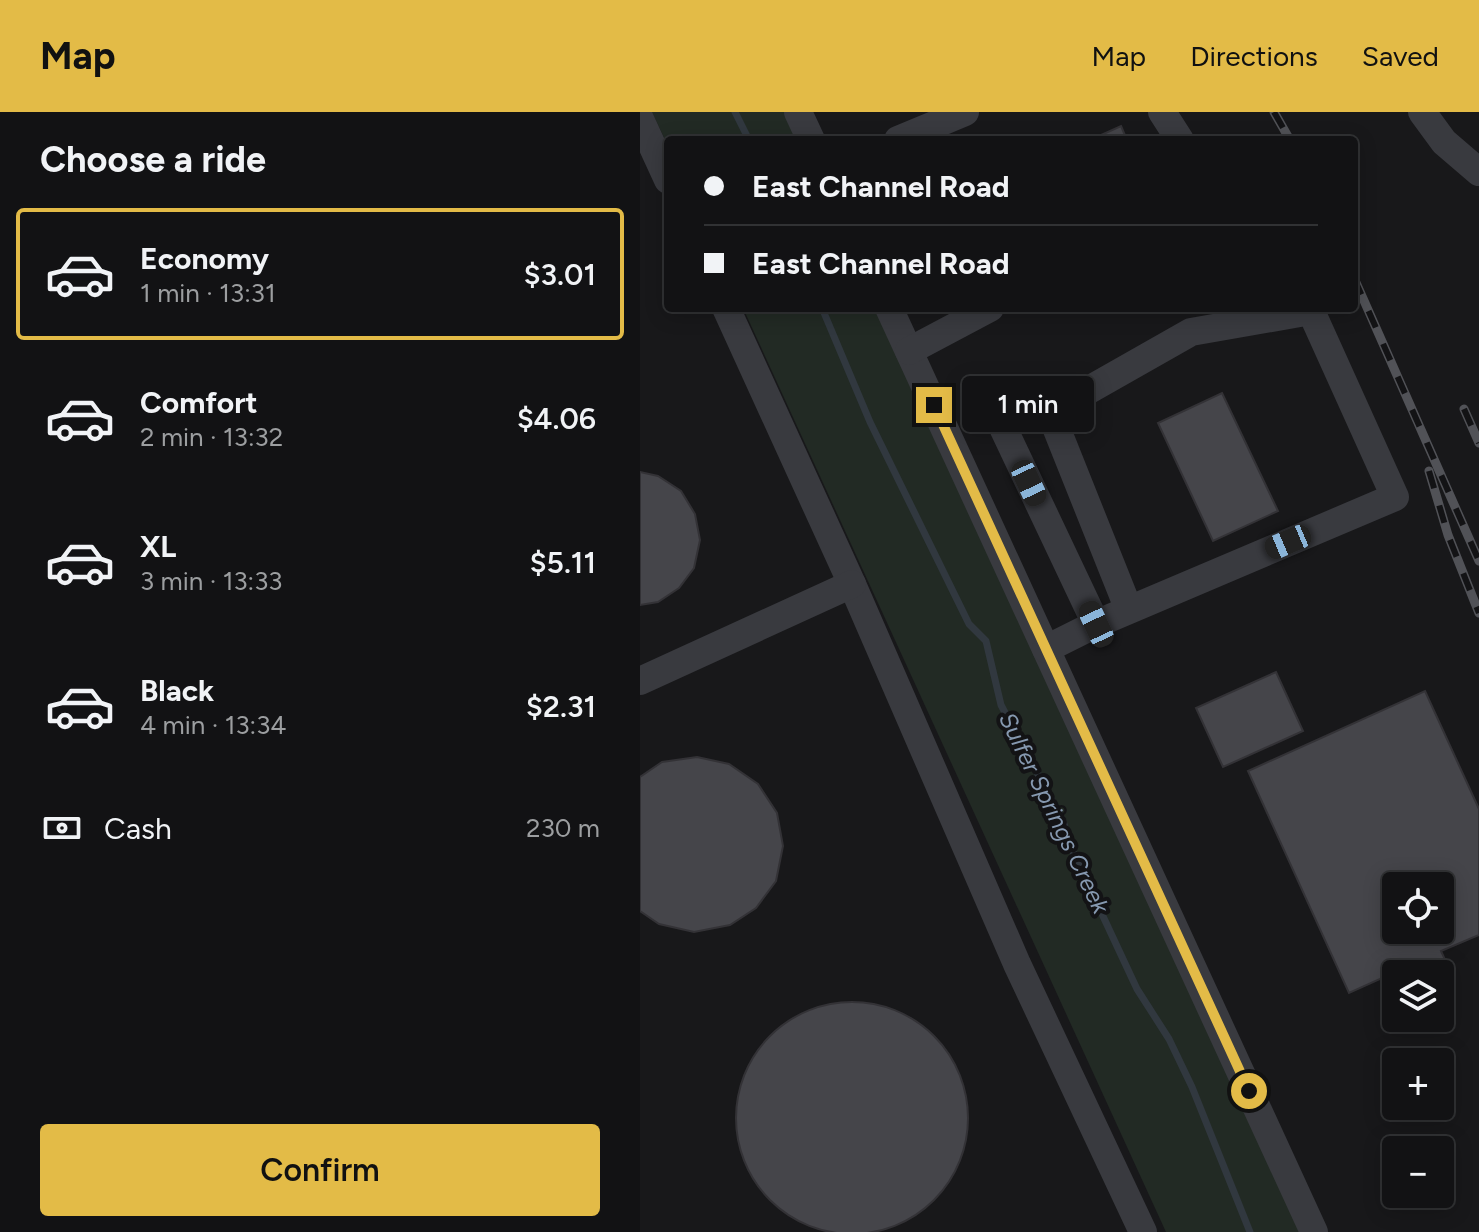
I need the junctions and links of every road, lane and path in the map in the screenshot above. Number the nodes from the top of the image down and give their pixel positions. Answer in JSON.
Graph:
{"nodes":[{"id":1,"x":798,"y":112,"type":"edge"},
{"id":2,"x":965,"y":112,"type":"edge"},
{"id":3,"x":1162,"y":112,"type":"edge"},
{"id":4,"x":1422,"y":112,"type":"edge"},
{"id":5,"x":640,"y":119,"type":"edge"},
{"id":6,"x":809,"y":136,"type":"edge"},
{"id":7,"x":908,"y":136,"type":"edge"},
{"id":8,"x":1177,"y":136,"type":"edge"},
{"id":9,"x":664,"y":171,"type":"edge"},
{"id":10,"x":1479,"y":172,"type":"edge"},
{"id":11,"x":728,"y":312,"type":"edge"},
{"id":12,"x":891,"y":312,"type":"edge"},
{"id":13,"x":982,"y":312,"type":"edge"},
{"id":14,"x":1305,"y":312,"type":"edge"},
{"id":15,"x":1311,"y":312,"type":"edge"},
{"id":16,"x":909,"y":351,"type":"junction"},
{"id":17,"x":989,"y":398,"type":"dead end"},
{"id":18,"x":852,"y":584,"type":"junction"},
{"id":19,"x":1129,"y":610,"type":"junction"},
{"id":20,"x":1096,"y":624,"type":"junction"},
{"id":21,"x":1046,"y":649,"type":"junction"},
{"id":22,"x":640,"y":681,"type":"edge"},
{"id":23,"x":1143,"y":1232,"type":"edge"},
{"id":24,"x":1314,"y":1232,"type":"edge"}],
"edges":[{"from":1,"to":6,"type":"street"},
{"from":2,"to":7,"type":"street"},
{"from":3,"to":8,"type":"street"},
{"from":4,"to":10,"type":"street"},
{"from":5,"to":9,"type":"street"},
{"from":11,"to":18,"type":"street"},
{"from":12,"to":16,"type":"street"},
{"from":13,"to":16,"type":"street"},
{"from":14,"to":19,"type":"street"},
{"from":15,"to":19,"type":"street"},
{"from":16,"to":21,"type":"street"},
{"from":17,"to":20,"type":"street"},
{"from":18,"to":22,"type":"street"},
{"from":18,"to":23,"type":"street"},
{"from":19,"to":20,"type":"street"},
{"from":20,"to":21,"type":"street"},
{"from":21,"to":24,"type":"street"}]}
